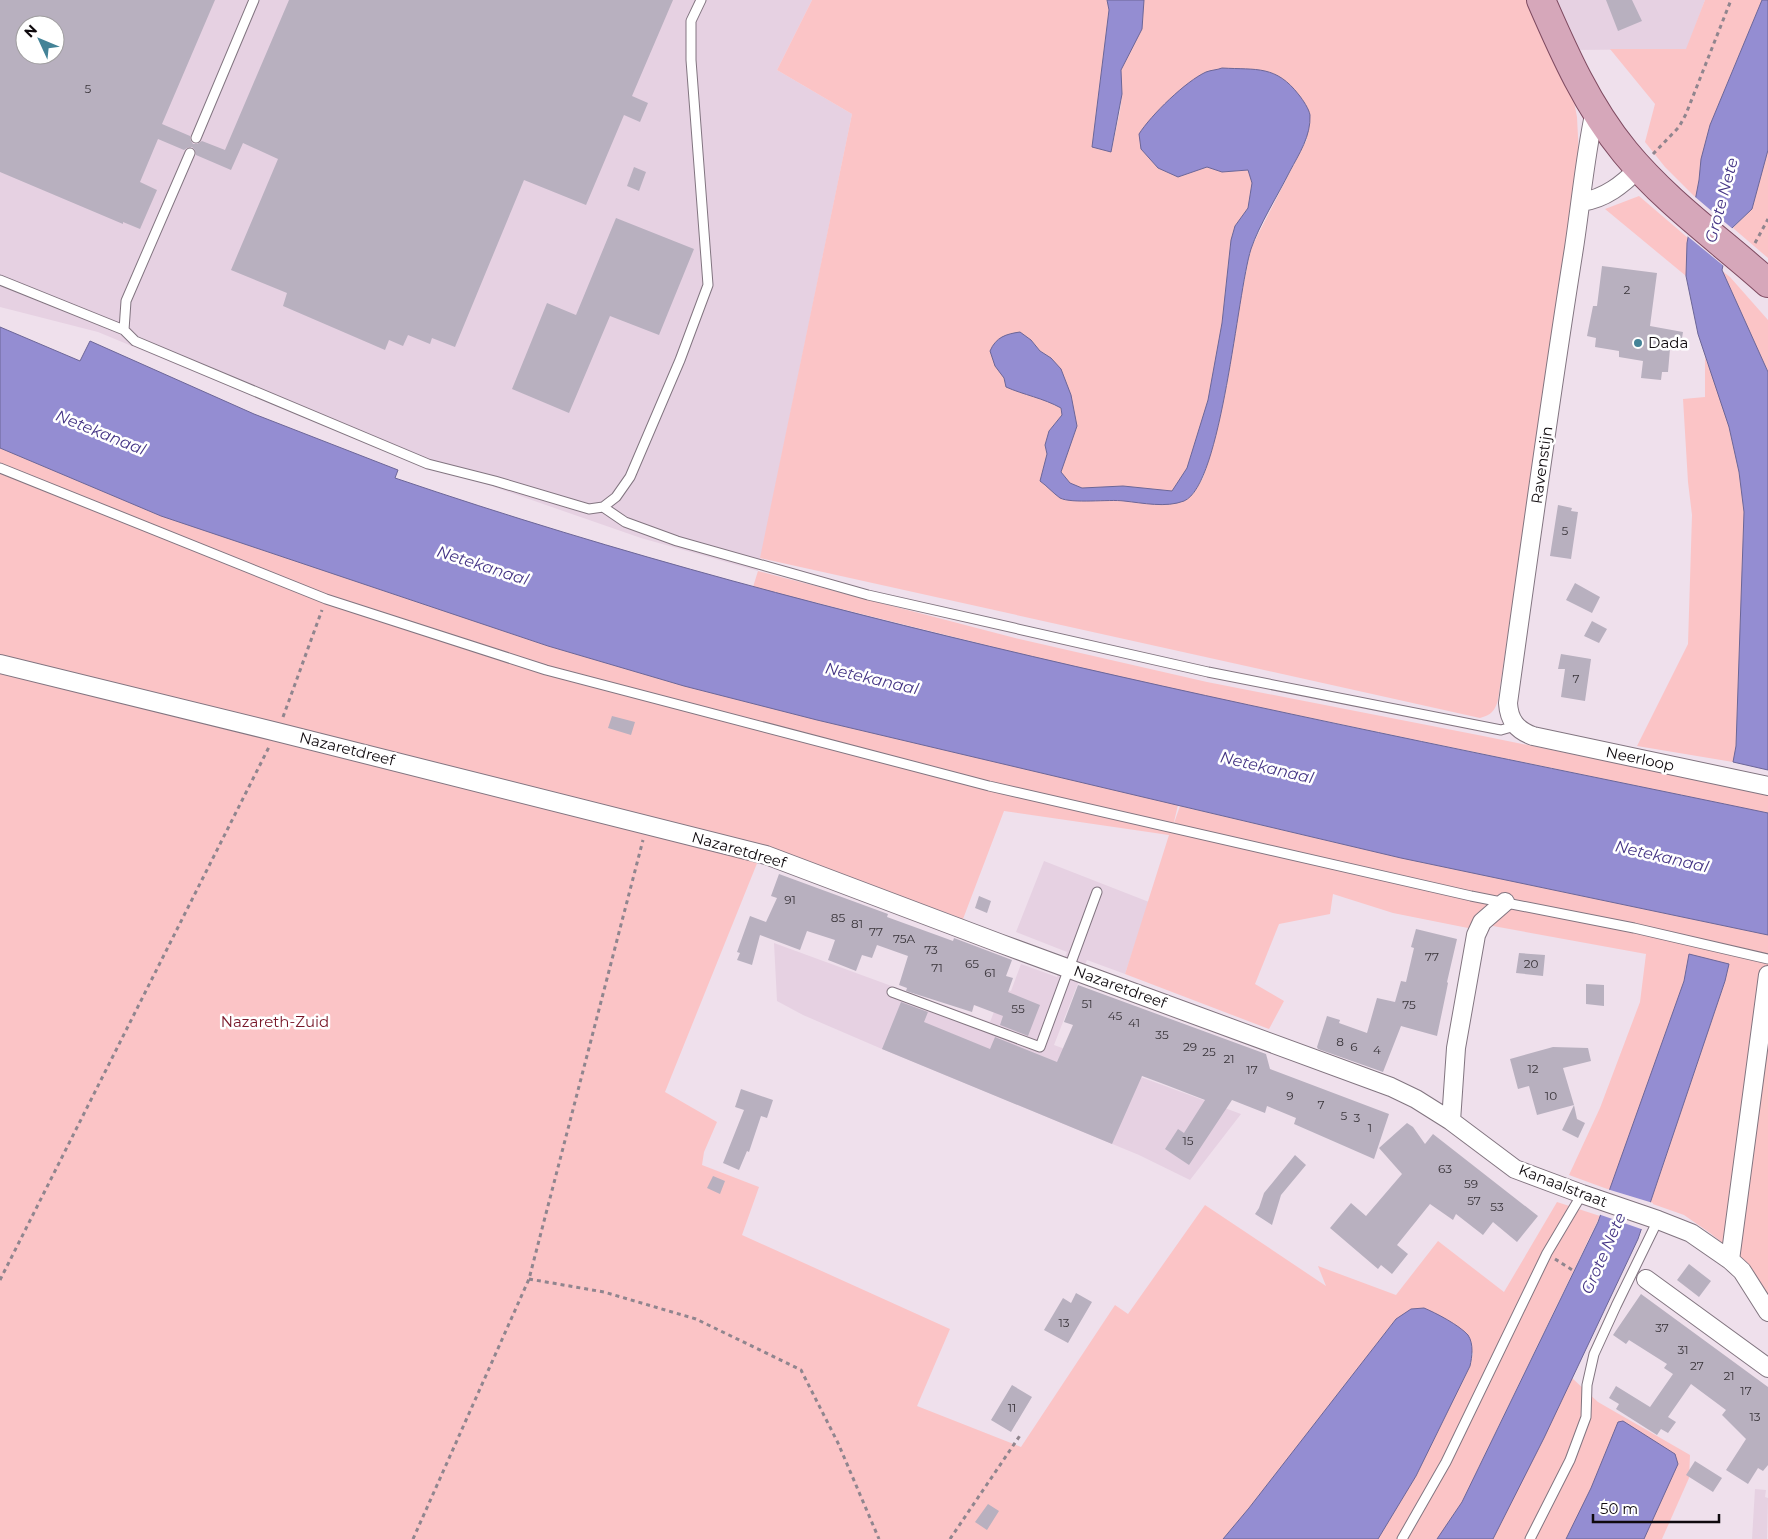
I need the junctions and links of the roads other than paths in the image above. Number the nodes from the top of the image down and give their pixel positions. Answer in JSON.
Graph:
{"nodes":[{"id":1,"x":254,"y":0,"type":"edge"},
{"id":2,"x":700,"y":0,"type":"edge"},
{"id":3,"x":1540,"y":0,"type":"edge"},
{"id":4,"x":1595,"y":110,"type":"junction"},
{"id":5,"x":196,"y":138,"type":"dead end"},
{"id":6,"x":190,"y":152,"type":"dead end"},
{"id":7,"x":1639,"y":168,"type":"junction"},
{"id":8,"x":1581,"y":202,"type":"junction"},
{"id":9,"x":0,"y":280,"type":"edge"},
{"id":10,"x":1768,"y":283,"type":"edge"},
{"id":11,"x":124,"y":330,"type":"junction"},
{"id":12,"x":0,"y":468,"type":"edge"},
{"id":13,"x":603,"y":507,"type":"junction"},
{"id":14,"x":0,"y":664,"type":"edge"},
{"id":15,"x":1515,"y":726,"type":"junction"},
{"id":16,"x":1768,"y":786,"type":"edge"},
{"id":17,"x":1097,"y":892,"type":"dead end"},
{"id":18,"x":1506,"y":902,"type":"junction"},
{"id":19,"x":1768,"y":959,"type":"edge"},
{"id":20,"x":1068,"y":968,"type":"junction"},
{"id":21,"x":1768,"y":975,"type":"edge"},
{"id":22,"x":892,"y":992,"type":"dead end"},
{"id":23,"x":1450,"y":1121,"type":"junction"},
{"id":24,"x":1582,"y":1194,"type":"junction"},
{"id":25,"x":1654,"y":1219,"type":"junction"},
{"id":26,"x":1730,"y":1260,"type":"junction"},
{"id":27,"x":1646,"y":1279,"type":"dead end"},
{"id":28,"x":1768,"y":1312,"type":"edge"},
{"id":29,"x":1767,"y":1365,"type":"edge"},
{"id":30,"x":1402,"y":1539,"type":"edge"},
{"id":31,"x":1530,"y":1539,"type":"edge"}],
"edges":[{"from":1,"to":5,"type":"lane"},
{"from":2,"to":13,"type":"lane"},
{"from":3,"to":4,"type":"main road"},
{"from":4,"to":7,"type":"main road"},
{"from":4,"to":8,"type":"street","name":"Ravenstijn"},
{"from":6,"to":11,"type":"lane"},
{"from":7,"to":8,"type":"street"},
{"from":7,"to":10,"type":"main road"},
{"from":8,"to":15,"type":"street","name":"Ravenstijn"},
{"from":9,"to":11,"type":"lane"},
{"from":11,"to":13,"type":"lane"},
{"from":12,"to":18,"type":"lane"},
{"from":13,"to":15,"type":"lane"},
{"from":14,"to":20,"type":"street","name":"Nazaretdreef"},
{"from":15,"to":16,"type":"street","name":"Neerloop"},
{"from":17,"to":20,"type":"lane"},
{"from":18,"to":19,"type":"lane"},
{"from":18,"to":23,"type":"street"},
{"from":20,"to":22,"type":"lane"},
{"from":20,"to":23,"type":"street","name":"Nazaretdreef"},
{"from":21,"to":26,"type":"street"},
{"from":23,"to":24,"type":"street","name":"Kanaalstraat"},
{"from":24,"to":25,"type":"street","name":"Kanaalstraat"},
{"from":24,"to":30,"type":"lane"},
{"from":25,"to":26,"type":"street","name":"Kanaalstraat"},
{"from":25,"to":31,"type":"lane"},
{"from":26,"to":28,"type":"street","name":"Kanaalstraat"},
{"from":27,"to":29,"type":"street"}]}
